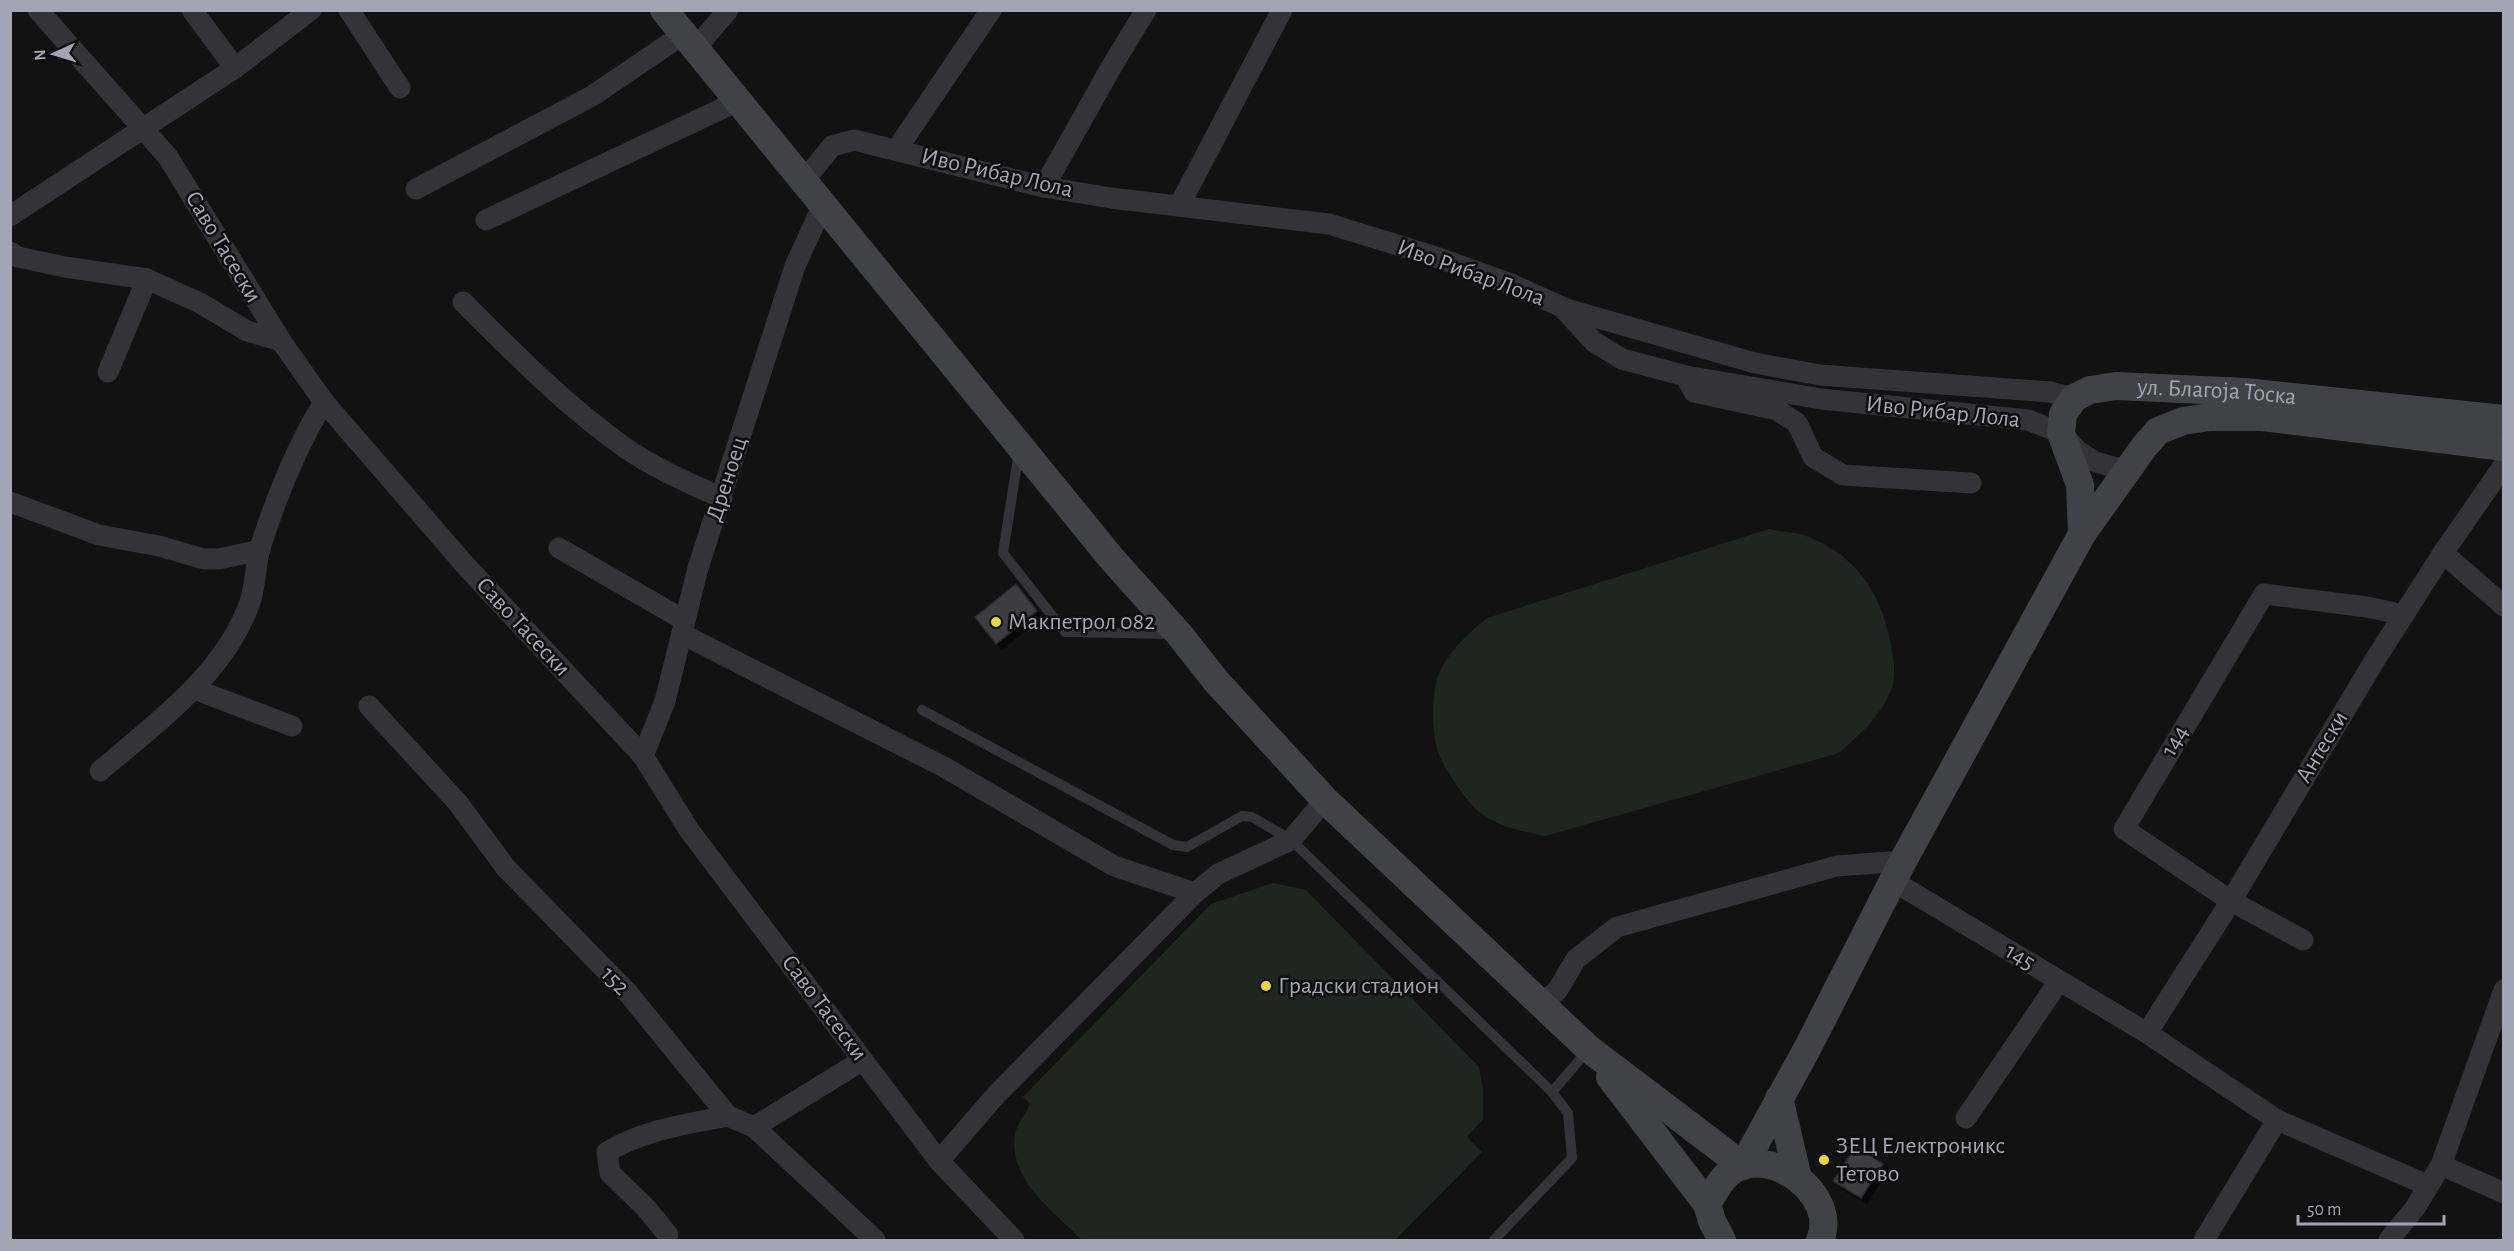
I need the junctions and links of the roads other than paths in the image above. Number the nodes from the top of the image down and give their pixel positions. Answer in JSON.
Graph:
{"nodes":[{"id":1,"x":38,"y":10,"type":"edge"},
{"id":2,"x":192,"y":10,"type":"edge"},
{"id":3,"x":311,"y":10,"type":"edge"},
{"id":4,"x":349,"y":10,"type":"edge"},
{"id":5,"x":664,"y":10,"type":"edge"},
{"id":6,"x":728,"y":10,"type":"edge"},
{"id":7,"x":991,"y":10,"type":"edge"},
{"id":8,"x":1146,"y":10,"type":"edge"},
{"id":9,"x":1282,"y":10,"type":"edge"},
{"id":10,"x":690,"y":41,"type":"junction"},
{"id":11,"x":235,"y":68,"type":"junction"},
{"id":12,"x":400,"y":88,"type":"dead end"},
{"id":13,"x":738,"y":101,"type":"junction"},
{"id":14,"x":144,"y":130,"type":"junction"},
{"id":15,"x":897,"y":149,"type":"junction"},
{"id":16,"x":803,"y":182,"type":"junction"},
{"id":17,"x":1044,"y":188,"type":"junction"},
{"id":18,"x":416,"y":189,"type":"dead end"},
{"id":19,"x":823,"y":205,"type":"junction"},
{"id":20,"x":1179,"y":206,"type":"junction"},
{"id":21,"x":10,"y":216,"type":"edge"},
{"id":22,"x":486,"y":219,"type":"dead end"},
{"id":23,"x":10,"y":252,"type":"edge"},
{"id":24,"x":147,"y":279,"type":"junction"},
{"id":25,"x":463,"y":302,"type":"dead end"},
{"id":26,"x":1562,"y":308,"type":"junction"},
{"id":27,"x":280,"y":341,"type":"junction"},
{"id":28,"x":108,"y":372,"type":"dead end"},
{"id":29,"x":1686,"y":376,"type":"junction"},
{"id":30,"x":2140,"y":388,"type":"junction"},
{"id":31,"x":2074,"y":398,"type":"junction"},
{"id":32,"x":324,"y":402,"type":"junction"},
{"id":33,"x":2504,"y":419,"type":"edge"},
{"id":34,"x":2158,"y":431,"type":"junction"},
{"id":35,"x":2061,"y":433,"type":"junction"},
{"id":36,"x":1020,"y":445,"type":"junction"},
{"id":37,"x":2504,"y":447,"type":"edge"},
{"id":38,"x":2504,"y":465,"type":"edge"},
{"id":39,"x":2127,"y":471,"type":"junction"},
{"id":40,"x":1971,"y":483,"type":"dead end"},
{"id":41,"x":722,"y":498,"type":"junction"},
{"id":42,"x":10,"y":502,"type":"edge"},
{"id":43,"x":2082,"y":534,"type":"junction"},
{"id":44,"x":559,"y":548,"type":"dead end"},
{"id":45,"x":260,"y":550,"type":"junction"},
{"id":46,"x":2443,"y":553,"type":"junction"},
{"id":47,"x":2504,"y":606,"type":"edge"},
{"id":48,"x":2404,"y":615,"type":"junction"},
{"id":49,"x":683,"y":627,"type":"junction"},
{"id":50,"x":1179,"y":634,"type":"junction"},
{"id":51,"x":194,"y":689,"type":"junction"},
{"id":52,"x":369,"y":706,"type":"dead end"},
{"id":53,"x":922,"y":710,"type":"dead end"},
{"id":54,"x":292,"y":726,"type":"dead end"},
{"id":55,"x":643,"y":756,"type":"junction"},
{"id":56,"x":100,"y":771,"type":"dead end"},
{"id":57,"x":1325,"y":800,"type":"junction"},
{"id":58,"x":1291,"y":840,"type":"junction"},
{"id":59,"x":1898,"y":871,"type":"junction"},
{"id":60,"x":1195,"y":893,"type":"junction"},
{"id":61,"x":2231,"y":901,"type":"junction"},
{"id":62,"x":2303,"y":940,"type":"dead end"},
{"id":63,"x":2059,"y":981,"type":"junction"},
{"id":64,"x":2503,"y":991,"type":"edge"},
{"id":65,"x":1541,"y":1004,"type":"junction"},
{"id":66,"x":2147,"y":1033,"type":"junction"},
{"id":67,"x":1589,"y":1049,"type":"junction"},
{"id":68,"x":863,"y":1060,"type":"junction"},
{"id":69,"x":1552,"y":1092,"type":"junction"},
{"id":70,"x":1779,"y":1098,"type":"junction"},
{"id":71,"x":728,"y":1116,"type":"junction"},
{"id":72,"x":1966,"y":1118,"type":"dead end"},
{"id":73,"x":2277,"y":1120,"type":"junction"},
{"id":74,"x":754,"y":1127,"type":"junction"},
{"id":75,"x":939,"y":1161,"type":"junction"},
{"id":76,"x":2441,"y":1165,"type":"junction"},
{"id":77,"x":1743,"y":1166,"type":"junction"},
{"id":78,"x":1798,"y":1178,"type":"junction"},
{"id":79,"x":2427,"y":1185,"type":"junction"},
{"id":80,"x":2504,"y":1193,"type":"edge"},
{"id":81,"x":1707,"y":1204,"type":"junction"},
{"id":82,"x":668,"y":1235,"type":"dead end"},
{"id":83,"x":874,"y":1240,"type":"edge"},
{"id":84,"x":1014,"y":1240,"type":"edge"},
{"id":85,"x":1494,"y":1240,"type":"edge"},
{"id":86,"x":1722,"y":1240,"type":"edge"},
{"id":87,"x":1820,"y":1240,"type":"edge"},
{"id":88,"x":2204,"y":1240,"type":"edge"},
{"id":89,"x":2389,"y":1240,"type":"edge"}],
"edges":[{"from":1,"to":14,"type":"street","name":"Саво Тасески"},
{"from":2,"to":11,"type":"street"},
{"from":3,"to":11,"type":"street"},
{"from":4,"to":12,"type":"street"},
{"from":5,"to":10,"type":"main road"},
{"from":6,"to":10,"type":"street"},
{"from":7,"to":15,"type":"street"},
{"from":8,"to":17,"type":"street"},
{"from":9,"to":20,"type":"street"},
{"from":10,"to":13,"type":"main road"},
{"from":10,"to":18,"type":"street"},
{"from":11,"to":14,"type":"street"},
{"from":13,"to":16,"type":"main road"},
{"from":13,"to":22,"type":"street"},
{"from":14,"to":21,"type":"street"},
{"from":14,"to":27,"type":"street","name":"Саво Тасески"},
{"from":15,"to":16,"type":"street","name":"Иво Рибар Лола"},
{"from":15,"to":17,"type":"street","name":"Иво Рибар Лола"},
{"from":16,"to":19,"type":"main road"},
{"from":17,"to":20,"type":"street","name":"Иво Рибар Лола"},
{"from":19,"to":36,"type":"main road"},
{"from":19,"to":41,"type":"street","name":"Дреноец"},
{"from":20,"to":26,"type":"street","name":"Иво Рибар Лола"},
{"from":23,"to":24,"type":"street"},
{"from":24,"to":27,"type":"street"},
{"from":24,"to":28,"type":"street"},
{"from":25,"to":41,"type":"street"},
{"from":26,"to":29,"type":"street","name":"Иво Рибар Лола"},
{"from":26,"to":31,"type":"street"},
{"from":27,"to":32,"type":"street","name":"Саво Тасески"},
{"from":29,"to":35,"type":"street","name":"Иво Рибар Лола"},
{"from":29,"to":40,"type":"street"},
{"from":30,"to":31,"type":"main road","name":"ул. Благоја Тоска"},
{"from":30,"to":33,"type":"main road","name":"ул. Благоја Тоска"},
{"from":30,"to":34,"type":"main road"},
{"from":31,"to":35,"type":"main road"},
{"from":32,"to":45,"type":"street"},
{"from":32,"to":55,"type":"street","name":"Саво Тасески"},
{"from":34,"to":37,"type":"main road"},
{"from":34,"to":39,"type":"main road"},
{"from":35,"to":39,"type":"street","name":"Иво Рибар Лола"},
{"from":35,"to":43,"type":"main road"},
{"from":36,"to":50,"type":"main road"},
{"from":36,"to":50,"type":"lane"},
{"from":38,"to":46,"type":"street","name":"Антески"},
{"from":39,"to":43,"type":"main road"},
{"from":41,"to":49,"type":"street","name":"Дреноец"},
{"from":42,"to":45,"type":"street"},
{"from":43,"to":59,"type":"main road"},
{"from":44,"to":49,"type":"street"},
{"from":45,"to":51,"type":"street"},
{"from":46,"to":47,"type":"street"},
{"from":46,"to":48,"type":"street","name":"Антески"},
{"from":48,"to":61,"type":"street","name":"Антески"},
{"from":48,"to":61,"type":"street","name":"144"},
{"from":49,"to":55,"type":"street","name":"Дреноец"},
{"from":49,"to":60,"type":"street"},
{"from":50,"to":57,"type":"main road"},
{"from":51,"to":54,"type":"street"},
{"from":51,"to":56,"type":"street"},
{"from":52,"to":71,"type":"street","name":"152"},
{"from":53,"to":58,"type":"lane"},
{"from":55,"to":68,"type":"street","name":"Саво Тасески"},
{"from":57,"to":58,"type":"street"},
{"from":57,"to":65,"type":"main road"},
{"from":58,"to":60,"type":"street"},
{"from":58,"to":69,"type":"lane"},
{"from":59,"to":63,"type":"street","name":"145"},
{"from":59,"to":65,"type":"street"},
{"from":59,"to":70,"type":"main road"},
{"from":60,"to":75,"type":"street"},
{"from":61,"to":62,"type":"street","name":"144"},
{"from":61,"to":66,"type":"street","name":"Антески"},
{"from":63,"to":66,"type":"street","name":"145"},
{"from":63,"to":72,"type":"street"},
{"from":64,"to":76,"type":"street"},
{"from":65,"to":67,"type":"main road"},
{"from":66,"to":73,"type":"street","name":"145"},
{"from":67,"to":69,"type":"lane"},
{"from":67,"to":77,"type":"main road"},
{"from":67,"to":81,"type":"main road"},
{"from":68,"to":74,"type":"street"},
{"from":68,"to":75,"type":"street","name":"Саво Тасески"},
{"from":69,"to":85,"type":"lane"},
{"from":70,"to":77,"type":"main road"},
{"from":70,"to":78,"type":"main road"},
{"from":71,"to":74,"type":"street","name":"152"},
{"from":71,"to":82,"type":"street"},
{"from":73,"to":79,"type":"street","name":"145"},
{"from":73,"to":88,"type":"street"},
{"from":74,"to":83,"type":"street","name":"152"},
{"from":75,"to":84,"type":"street","name":"Саво Тасески"},
{"from":76,"to":79,"type":"street"},
{"from":76,"to":80,"type":"street"},
{"from":77,"to":78,"type":"main road"},
{"from":77,"to":81,"type":"main road"},
{"from":78,"to":87,"type":"main road"},
{"from":79,"to":89,"type":"street"},
{"from":81,"to":86,"type":"main road"}]}
